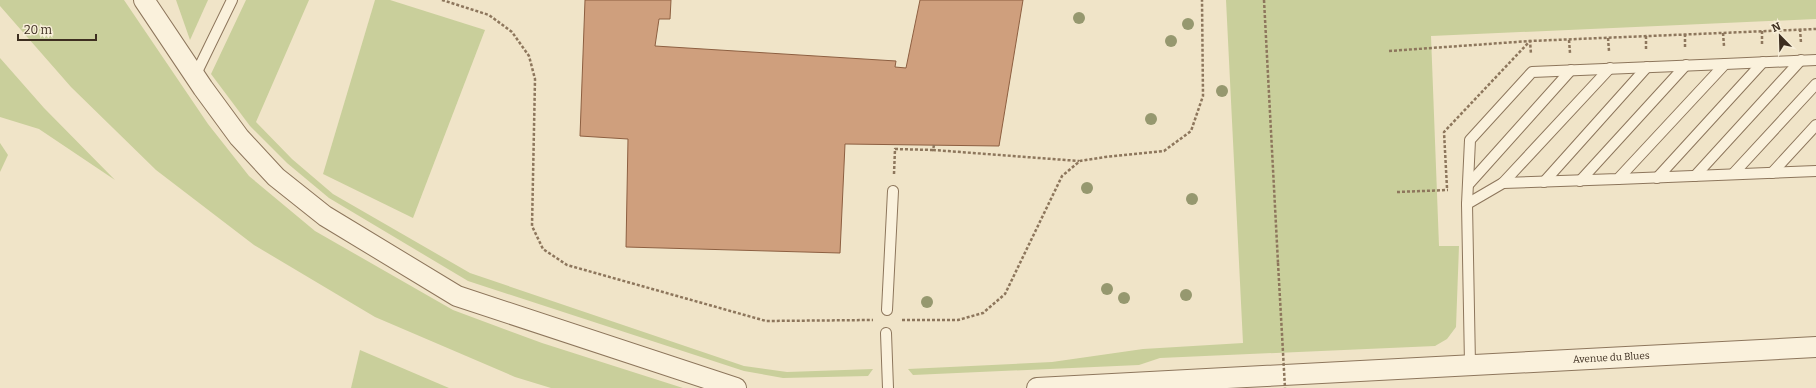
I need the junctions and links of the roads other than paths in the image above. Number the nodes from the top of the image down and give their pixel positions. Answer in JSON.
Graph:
{"nodes":[{"id":1,"x":144,"y":0,"type":"edge"},
{"id":2,"x":232,"y":0,"type":"edge"},
{"id":3,"x":1802,"y":60,"type":"junction"},
{"id":4,"x":1816,"y":60,"type":"edge"},
{"id":5,"x":1763,"y":62,"type":"junction"},
{"id":6,"x":1725,"y":64,"type":"junction"},
{"id":7,"x":1686,"y":65,"type":"junction"},
{"id":8,"x":1647,"y":67,"type":"junction"},
{"id":9,"x":1610,"y":68,"type":"junction"},
{"id":10,"x":1571,"y":70,"type":"junction"},
{"id":11,"x":195,"y":76,"type":"junction"},
{"id":12,"x":1816,"y":84,"type":"edge"},
{"id":13,"x":1816,"y":125,"type":"edge"},
{"id":14,"x":1814,"y":169,"type":"edge"},
{"id":15,"x":1772,"y":173,"type":"junction"},
{"id":16,"x":1733,"y":174,"type":"junction"},
{"id":17,"x":1695,"y":176,"type":"junction"},
{"id":18,"x":1656,"y":178,"type":"junction"},
{"id":19,"x":1618,"y":179,"type":"junction"},
{"id":20,"x":1580,"y":181,"type":"junction"},
{"id":21,"x":1544,"y":182,"type":"junction"},
{"id":22,"x":1503,"y":184,"type":"junction"},
{"id":23,"x":1468,"y":185,"type":"junction"},
{"id":24,"x":893,"y":191,"type":"road end"},
{"id":25,"x":1467,"y":204,"type":"junction"},
{"id":26,"x":887,"y":310,"type":"dead end"},
{"id":27,"x":886,"y":333,"type":"dead end"},
{"id":28,"x":1816,"y":347,"type":"edge"},
{"id":29,"x":1470,"y":364,"type":"junction"},
{"id":30,"x":736,"y":388,"type":"edge"},
{"id":31,"x":888,"y":388,"type":"edge"},
{"id":32,"x":1037,"y":388,"type":"edge"}],
"edges":[{"from":1,"to":11,"type":"street"},
{"from":2,"to":11,"type":"lane"},
{"from":3,"to":4,"type":"lane"},
{"from":3,"to":5,"type":"lane"},
{"from":3,"to":17,"type":"lane"},
{"from":5,"to":6,"type":"lane"},
{"from":5,"to":18,"type":"lane"},
{"from":6,"to":7,"type":"lane"},
{"from":6,"to":19,"type":"lane"},
{"from":7,"to":8,"type":"lane"},
{"from":7,"to":20,"type":"lane"},
{"from":8,"to":9,"type":"lane"},
{"from":8,"to":21,"type":"lane"},
{"from":9,"to":10,"type":"lane"},
{"from":9,"to":22,"type":"lane"},
{"from":10,"to":23,"type":"lane"},
{"from":10,"to":23,"type":"lane"},
{"from":11,"to":30,"type":"street"},
{"from":12,"to":16,"type":"lane"},
{"from":13,"to":15,"type":"lane"},
{"from":14,"to":15,"type":"lane"},
{"from":15,"to":16,"type":"lane"},
{"from":16,"to":17,"type":"lane"},
{"from":17,"to":18,"type":"lane"},
{"from":18,"to":19,"type":"lane"},
{"from":19,"to":20,"type":"lane"},
{"from":20,"to":21,"type":"lane"},
{"from":21,"to":22,"type":"lane"},
{"from":22,"to":25,"type":"lane"},
{"from":23,"to":25,"type":"lane"},
{"from":24,"to":26,"type":"lane"},
{"from":25,"to":29,"type":"lane"},
{"from":27,"to":31,"type":"lane"},
{"from":28,"to":29,"type":"street","name":"Avenue du Blues"},
{"from":29,"to":32,"type":"street","name":"Avenue du Blues"}]}
